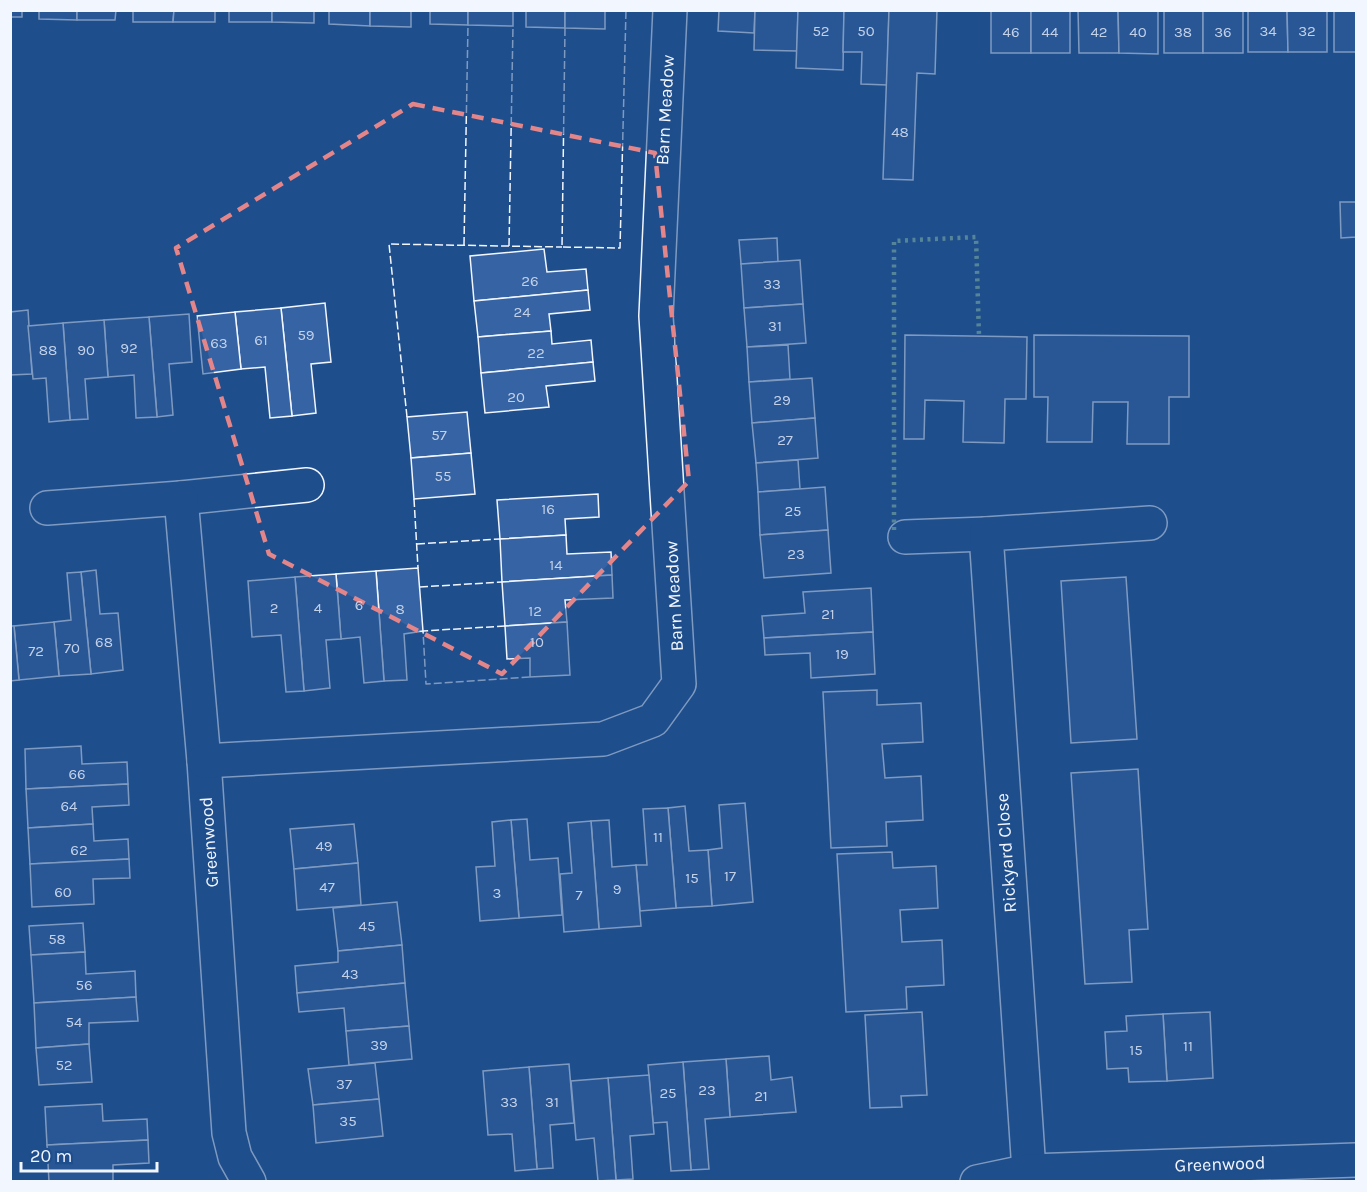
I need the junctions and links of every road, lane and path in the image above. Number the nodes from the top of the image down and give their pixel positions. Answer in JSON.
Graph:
{"nodes":[{"id":1,"x":670,"y":10,"type":"edge"},
{"id":2,"x":307,"y":485,"type":"dead end"},
{"id":3,"x":181,"y":498,"type":"junction"},
{"id":4,"x":47,"y":508,"type":"dead end"},
{"id":5,"x":1150,"y":523,"type":"dead end"},
{"id":6,"x":986,"y":534,"type":"junction"},
{"id":7,"x":905,"y":537,"type":"dead end"},
{"id":8,"x":204,"y":761,"type":"junction"},
{"id":9,"x":1356,"y":1161,"type":"edge"},
{"id":10,"x":1029,"y":1171,"type":"junction"},
{"id":11,"x":249,"y":1182,"type":"edge"},
{"id":12,"x":977,"y":1182,"type":"edge"}],
"edges":[{"from":1,"to":8,"type":"street","name":"Barn Meadow"},
{"from":2,"to":3,"type":"street"},
{"from":3,"to":4,"type":"street"},
{"from":3,"to":8,"type":"street","name":"Greenwood"},
{"from":5,"to":6,"type":"street"},
{"from":6,"to":7,"type":"street"},
{"from":6,"to":10,"type":"street","name":"Rickyard Close"},
{"from":8,"to":11,"type":"street","name":"Greenwood"},
{"from":9,"to":10,"type":"street","name":"Greenwood"},
{"from":10,"to":12,"type":"street","name":"Greenwood"}]}
